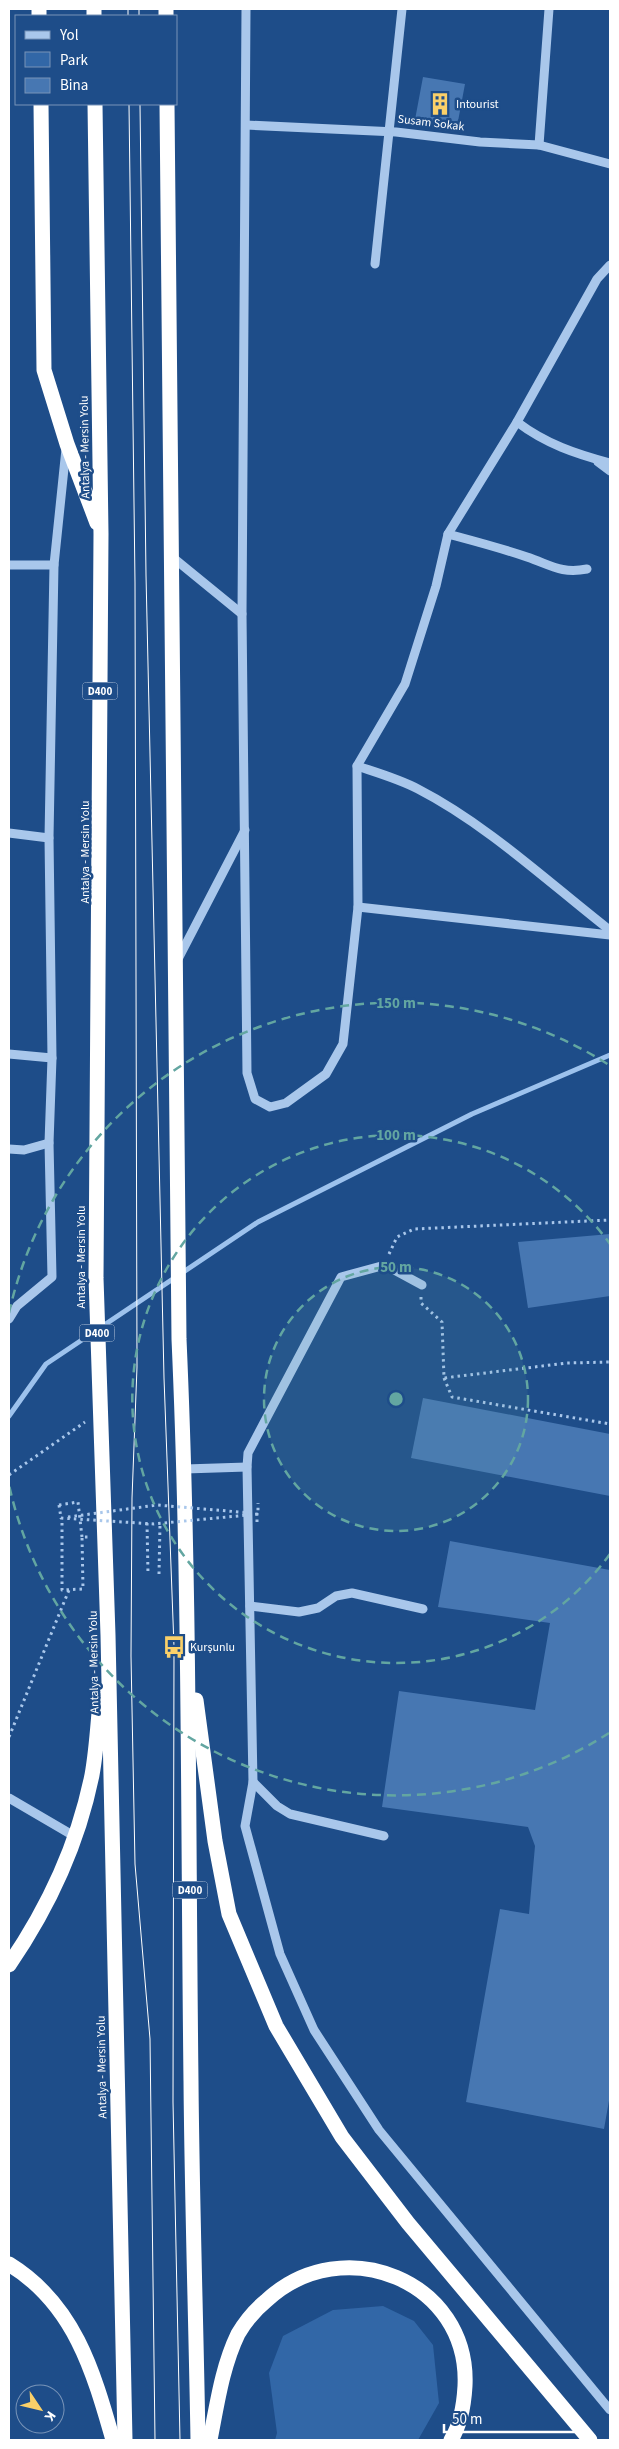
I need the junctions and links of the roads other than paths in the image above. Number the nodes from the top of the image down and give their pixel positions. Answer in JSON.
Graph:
{"nodes":[{"id":1,"x":246,"y":9,"type":"edge"},
{"id":2,"x":402,"y":9,"type":"edge"},
{"id":3,"x":549,"y":9,"type":"edge"},
{"id":4,"x":41,"y":105,"type":"edge"},
{"id":5,"x":95,"y":105,"type":"edge"},
{"id":6,"x":167,"y":105,"type":"edge"},
{"id":7,"x":246,"y":125,"type":"junction"},
{"id":8,"x":389,"y":131,"type":"junction"},
{"id":9,"x":539,"y":144,"type":"junction"},
{"id":10,"x":610,"y":164,"type":"edge"},
{"id":11,"x":375,"y":264,"type":"dead end"},
{"id":12,"x":610,"y":265,"type":"edge"},
{"id":13,"x":518,"y":422,"type":"junction"},
{"id":14,"x":67,"y":444,"type":"junction"},
{"id":15,"x":594,"y":458,"type":"junction"},
{"id":16,"x":610,"y":463,"type":"edge"},
{"id":17,"x":610,"y":471,"type":"edge"},
{"id":18,"x":101,"y":534,"type":"junction"},
{"id":19,"x":448,"y":534,"type":"junction"},
{"id":20,"x":170,"y":556,"type":"junction"},
{"id":21,"x":9,"y":565,"type":"edge"},
{"id":22,"x":54,"y":565,"type":"junction"},
{"id":23,"x":587,"y":569,"type":"dead end"},
{"id":24,"x":242,"y":614,"type":"junction"},
{"id":25,"x":357,"y":766,"type":"junction"},
{"id":26,"x":245,"y":829,"type":"junction"},
{"id":27,"x":9,"y":834,"type":"edge"},
{"id":28,"x":49,"y":838,"type":"junction"},
{"id":29,"x":358,"y":907,"type":"junction"},
{"id":30,"x":607,"y":931,"type":"edge"},
{"id":31,"x":174,"y":968,"type":"junction"},
{"id":32,"x":9,"y":1054,"type":"edge"},
{"id":33,"x":52,"y":1058,"type":"junction"},
{"id":34,"x":49,"y":1143,"type":"junction"},
{"id":35,"x":9,"y":1149,"type":"edge"},
{"id":36,"x":422,"y":1285,"type":"road end"},
{"id":37,"x":9,"y":1319,"type":"edge"},
{"id":38,"x":247,"y":1467,"type":"junction"},
{"id":39,"x":184,"y":1469,"type":"junction"},
{"id":40,"x":250,"y":1606,"type":"junction"},
{"id":41,"x":424,"y":1609,"type":"dead end"},
{"id":42,"x":108,"y":1635,"type":"junction"},
{"id":43,"x":188,"y":1640,"type":"junction"},
{"id":44,"x":253,"y":1782,"type":"junction"},
{"id":45,"x":9,"y":1798,"type":"edge"},
{"id":46,"x":74,"y":1836,"type":"junction"},
{"id":47,"x":384,"y":1836,"type":"dead end"},
{"id":48,"x":9,"y":1965,"type":"edge"},
{"id":49,"x":9,"y":2264,"type":"edge"},
{"id":50,"x":610,"y":2410,"type":"edge"},
{"id":51,"x":113,"y":2440,"type":"edge"},
{"id":52,"x":125,"y":2440,"type":"edge"},
{"id":53,"x":198,"y":2440,"type":"edge"},
{"id":54,"x":210,"y":2440,"type":"edge"},
{"id":55,"x":451,"y":2440,"type":"edge"},
{"id":56,"x":590,"y":2440,"type":"edge"}],
"edges":[{"from":1,"to":7,"type":"street"},
{"from":2,"to":8,"type":"street"},
{"from":3,"to":9,"type":"street"},
{"from":4,"to":14,"type":"highway"},
{"from":5,"to":18,"type":"highway","name":"Antalya - Mersin Yolu","number":"D400"},
{"from":6,"to":20,"type":"highway","number":"D400"},
{"from":7,"to":8,"type":"street","name":"Susam Sokak"},
{"from":7,"to":24,"type":"street"},
{"from":8,"to":9,"type":"street","name":"Susam Sokak"},
{"from":8,"to":11,"type":"street"},
{"from":9,"to":10,"type":"street","name":"Susam Sokak"},
{"from":12,"to":13,"type":"street"},
{"from":13,"to":15,"type":"street"},
{"from":13,"to":19,"type":"street"},
{"from":14,"to":18,"type":"highway"},
{"from":14,"to":22,"type":"street"},
{"from":15,"to":16,"type":"street"},
{"from":15,"to":17,"type":"street"},
{"from":18,"to":42,"type":"highway","name":"Antalya - Mersin Yolu","number":"D400"},
{"from":19,"to":23,"type":"street"},
{"from":19,"to":25,"type":"street"},
{"from":20,"to":24,"type":"street"},
{"from":20,"to":31,"type":"highway","number":"D400"},
{"from":21,"to":22,"type":"street"},
{"from":22,"to":28,"type":"street"},
{"from":24,"to":26,"type":"street"},
{"from":25,"to":29,"type":"street"},
{"from":25,"to":30,"type":"street"},
{"from":26,"to":29,"type":"street"},
{"from":26,"to":31,"type":"street"},
{"from":27,"to":28,"type":"street"},
{"from":28,"to":33,"type":"street"},
{"from":29,"to":30,"type":"street"},
{"from":31,"to":39,"type":"highway","number":"D400"},
{"from":32,"to":33,"type":"street"},
{"from":33,"to":34,"type":"street"},
{"from":34,"to":35,"type":"street"},
{"from":34,"to":37,"type":"street"},
{"from":36,"to":38,"type":"street"},
{"from":38,"to":39,"type":"street"},
{"from":38,"to":40,"type":"street"},
{"from":39,"to":43,"type":"highway","number":"D400"},
{"from":40,"to":41,"type":"street"},
{"from":40,"to":44,"type":"street"},
{"from":42,"to":46,"type":"highway"},
{"from":42,"to":52,"type":"highway","name":"Antalya - Mersin Yolu","number":"D400"},
{"from":43,"to":53,"type":"highway","number":"D400"},
{"from":43,"to":56,"type":"highway"},
{"from":44,"to":47,"type":"street"},
{"from":44,"to":50,"type":"street"},
{"from":45,"to":46,"type":"street"},
{"from":46,"to":48,"type":"highway"},
{"from":49,"to":51,"type":"highway"},
{"from":54,"to":55,"type":"highway"}]}
